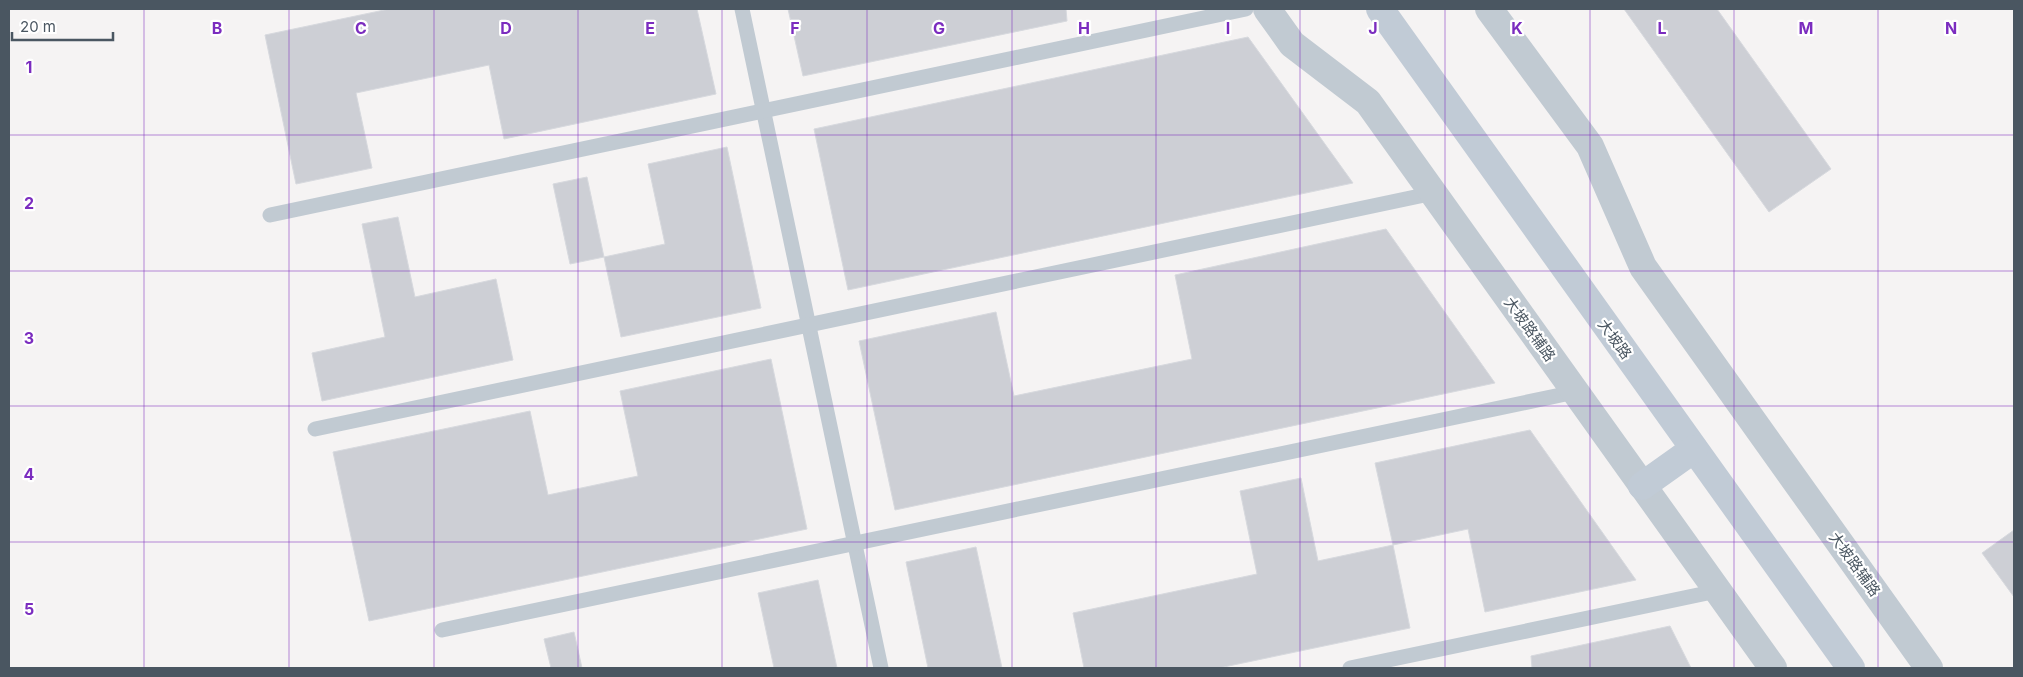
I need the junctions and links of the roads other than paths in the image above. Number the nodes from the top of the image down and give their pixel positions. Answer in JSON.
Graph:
{"nodes":[{"id":1,"x":742,"y":9,"type":"edge"},
{"id":2,"x":1246,"y":9,"type":"edge"},
{"id":3,"x":1267,"y":9,"type":"edge"},
{"id":4,"x":1380,"y":9,"type":"edge"},
{"id":5,"x":1489,"y":9,"type":"edge"},
{"id":6,"x":763,"y":111,"type":"junction"},
{"id":7,"x":1434,"y":193,"type":"junction"},
{"id":8,"x":270,"y":214,"type":"dead end"},
{"id":9,"x":809,"y":325,"type":"junction"},
{"id":10,"x":1575,"y":392,"type":"junction"},
{"id":11,"x":316,"y":428,"type":"dead end"},
{"id":12,"x":1694,"y":449,"type":"junction"},
{"id":13,"x":1642,"y":486,"type":"junction"},
{"id":14,"x":854,"y":544,"type":"junction"},
{"id":15,"x":1717,"y":591,"type":"junction"},
{"id":16,"x":442,"y":630,"type":"dead end"},
{"id":17,"x":881,"y":668,"type":"edge"},
{"id":18,"x":1350,"y":668,"type":"edge"},
{"id":19,"x":1772,"y":668,"type":"edge"},
{"id":20,"x":1851,"y":668,"type":"edge"},
{"id":21,"x":1929,"y":668,"type":"edge"}],
"edges":[{"from":1,"to":6,"type":"lane"},
{"from":2,"to":6,"type":"lane"},
{"from":3,"to":7,"type":"street","name":"大坡路辅路"},
{"from":4,"to":12,"type":"main road","name":"大坡路"},
{"from":5,"to":21,"type":"street","name":"大坡路辅路"},
{"from":6,"to":8,"type":"lane"},
{"from":6,"to":9,"type":"lane"},
{"from":7,"to":9,"type":"lane"},
{"from":7,"to":10,"type":"street","name":"大坡路辅路"},
{"from":9,"to":11,"type":"lane"},
{"from":9,"to":14,"type":"lane"},
{"from":10,"to":13,"type":"street","name":"大坡路辅路"},
{"from":10,"to":14,"type":"lane"},
{"from":12,"to":13,"type":"main road"},
{"from":12,"to":20,"type":"main road","name":"大坡路"},
{"from":13,"to":15,"type":"street","name":"大坡路辅路"},
{"from":14,"to":16,"type":"lane"},
{"from":14,"to":17,"type":"lane"},
{"from":15,"to":18,"type":"lane"},
{"from":15,"to":19,"type":"street","name":"大坡路辅路"}]}
